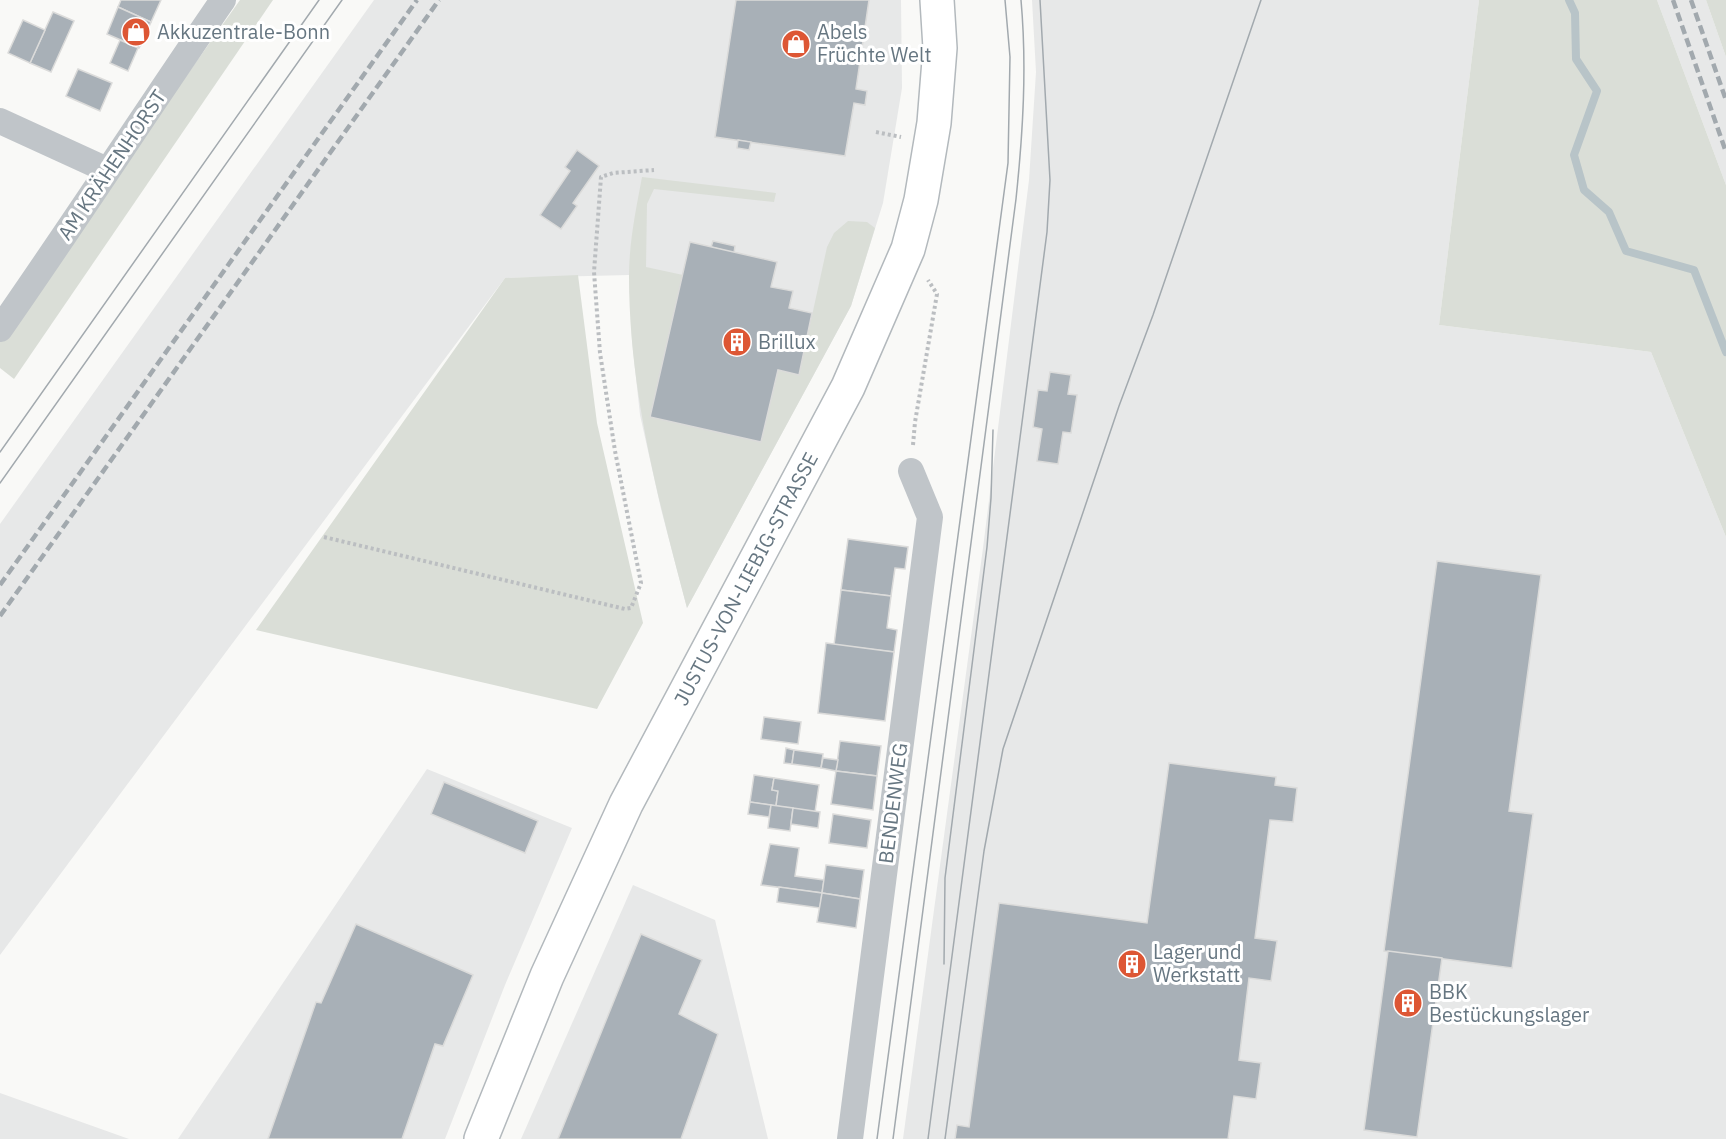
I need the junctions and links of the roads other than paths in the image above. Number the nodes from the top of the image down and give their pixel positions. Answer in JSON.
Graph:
{"nodes":[{"id":1,"x":223,"y":0,"type":"edge"},
{"id":2,"x":937,"y":0,"type":"edge"},
{"id":3,"x":0,"y":121,"type":"edge"},
{"id":4,"x":107,"y":170,"type":"junction"},
{"id":5,"x":0,"y":328,"type":"edge"},
{"id":6,"x":911,"y":471,"type":"road end"},
{"id":7,"x":481,"y":1139,"type":"edge"},
{"id":8,"x":850,"y":1139,"type":"edge"}],
"edges":[{"from":1,"to":4,"type":"street","name":"AM KRÄHENHORST"},
{"from":2,"to":7,"type":"main road","name":"JUSTUS-VON-LIEBIG-STRASSE"},
{"from":3,"to":4,"type":"street"},
{"from":4,"to":5,"type":"street","name":"AM KRÄHENHORST"},
{"from":6,"to":8,"type":"street","name":"BENDENWEG"}]}
